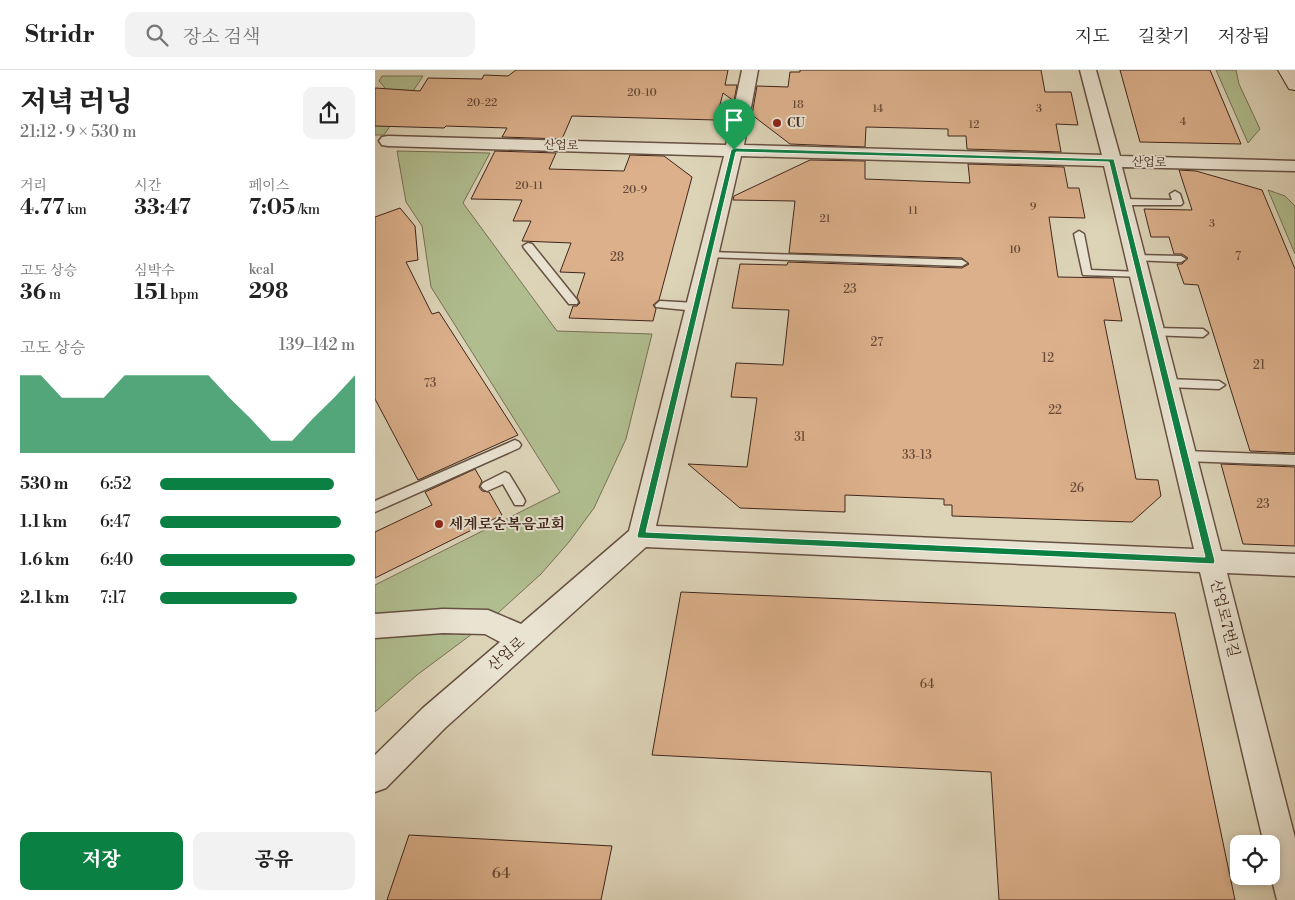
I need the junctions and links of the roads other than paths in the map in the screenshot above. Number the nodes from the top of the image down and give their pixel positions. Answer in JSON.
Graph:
{"nodes":[{"id":1,"x":750,"y":70,"type":"edge"},
{"id":2,"x":1088,"y":70,"type":"edge"},
{"id":3,"x":1287,"y":70,"type":"edge"},
{"id":4,"x":1295,"y":86,"type":"edge"},
{"id":5,"x":381,"y":141,"type":"edge"},
{"id":6,"x":734,"y":150,"type":"junction"},
{"id":7,"x":1112,"y":161,"type":"junction"},
{"id":8,"x":1295,"y":166,"type":"edge"},
{"id":9,"x":1175,"y":194,"type":"dead end"},
{"id":10,"x":1122,"y":202,"type":"junction"},
{"id":11,"x":1079,"y":234,"type":"dead end"},
{"id":12,"x":528,"y":246,"type":"dead end"},
{"id":13,"x":709,"y":255,"type":"junction"},
{"id":14,"x":1181,"y":259,"type":"dead end"},
{"id":15,"x":962,"y":263,"type":"dead end"},
{"id":16,"x":1138,"y":266,"type":"junction"},
{"id":17,"x":573,"y":302,"type":"dead end"},
{"id":18,"x":660,"y":305,"type":"dead end"},
{"id":19,"x":696,"y":307,"type":"junction"},
{"id":20,"x":1154,"y":332,"type":"junction"},
{"id":21,"x":1203,"y":334,"type":"dead end"},
{"id":22,"x":1167,"y":382,"type":"junction"},
{"id":23,"x":1219,"y":384,"type":"dead end"},
{"id":24,"x":515,"y":445,"type":"dead end"},
{"id":25,"x":1185,"y":456,"type":"junction"},
{"id":26,"x":1295,"y":460,"type":"edge"},
{"id":27,"x":487,"y":486,"type":"dead end"},
{"id":28,"x":519,"y":502,"type":"dead end"},
{"id":29,"x":375,"y":507,"type":"edge"},
{"id":30,"x":641,"y":536,"type":"junction"},
{"id":31,"x":1211,"y":561,"type":"junction"},
{"id":32,"x":1295,"y":565,"type":"edge"},
{"id":33,"x":375,"y":626,"type":"edge"},
{"id":34,"x":523,"y":639,"type":"junction"},
{"id":35,"x":375,"y":777,"type":"edge"},
{"id":36,"x":1294,"y":900,"type":"edge"}],
"edges":[{"from":1,"to":6,"type":"street"},
{"from":2,"to":7,"type":"street","name":"산업로7번길"},
{"from":3,"to":4,"type":"street"},
{"from":5,"to":6,"type":"street","name":"산업로"},
{"from":6,"to":7,"type":"street","name":"산업로"},
{"from":6,"to":13,"type":"street"},
{"from":7,"to":8,"type":"street","name":"산업로"},
{"from":7,"to":10,"type":"street","name":"산업로7번길"},
{"from":9,"to":10,"type":"lane"},
{"from":10,"to":16,"type":"street","name":"산업로7번길"},
{"from":11,"to":16,"type":"lane"},
{"from":12,"to":17,"type":"lane"},
{"from":13,"to":15,"type":"lane"},
{"from":13,"to":19,"type":"street"},
{"from":14,"to":16,"type":"lane"},
{"from":16,"to":20,"type":"street","name":"산업로7번길"},
{"from":18,"to":19,"type":"lane"},
{"from":19,"to":30,"type":"street"},
{"from":20,"to":21,"type":"lane"},
{"from":20,"to":22,"type":"street","name":"산업로7번길"},
{"from":22,"to":23,"type":"lane"},
{"from":22,"to":25,"type":"street","name":"산업로7번길"},
{"from":24,"to":29,"type":"lane"},
{"from":25,"to":26,"type":"lane"},
{"from":25,"to":31,"type":"street","name":"산업로7번길"},
{"from":27,"to":28,"type":"lane"},
{"from":30,"to":31,"type":"street"},
{"from":30,"to":34,"type":"street","name":"산업로"},
{"from":31,"to":32,"type":"street"},
{"from":31,"to":36,"type":"street","name":"산업로7번길"},
{"from":33,"to":34,"type":"street"},
{"from":34,"to":35,"type":"street","name":"산업로"}]}
